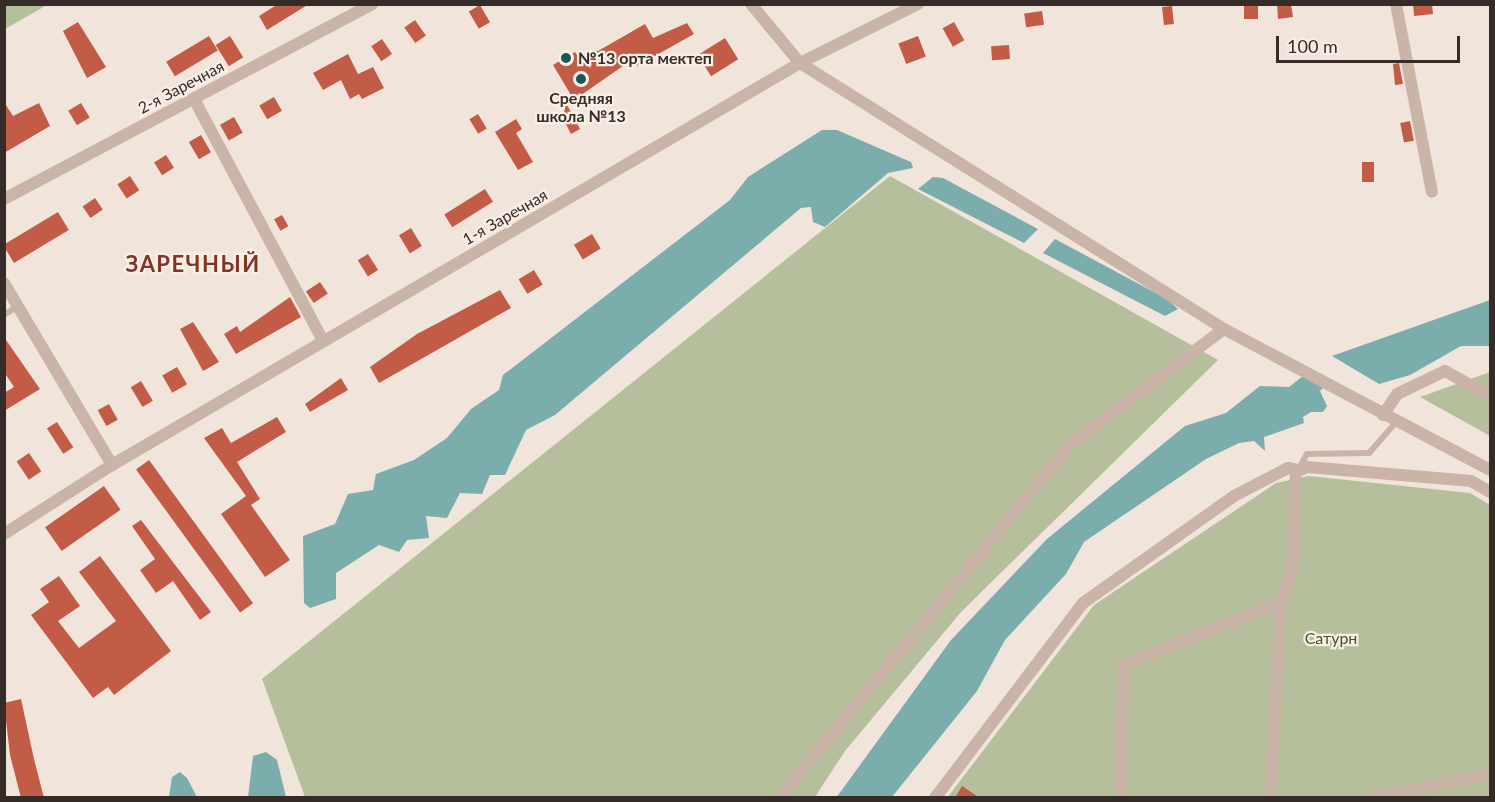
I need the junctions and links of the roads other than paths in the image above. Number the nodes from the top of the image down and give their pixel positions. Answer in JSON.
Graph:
{"nodes":[{"id":1,"x":373,"y":4,"type":"edge"},
{"id":2,"x":752,"y":4,"type":"edge"},
{"id":3,"x":918,"y":4,"type":"edge"},
{"id":4,"x":1396,"y":4,"type":"edge"},
{"id":5,"x":800,"y":63,"type":"junction"},
{"id":6,"x":194,"y":99,"type":"junction"},
{"id":7,"x":1432,"y":192,"type":"dead end"},
{"id":8,"x":4,"y":199,"type":"edge"},
{"id":9,"x":4,"y":283,"type":"edge"},
{"id":10,"x":18,"y":306,"type":"junction"},
{"id":11,"x":4,"y":315,"type":"edge"},
{"id":12,"x":1224,"y":329,"type":"junction"},
{"id":13,"x":323,"y":341,"type":"junction"},
{"id":14,"x":1491,"y":396,"type":"edge"},
{"id":15,"x":1383,"y":415,"type":"junction"},
{"id":16,"x":1397,"y":421,"type":"junction"},
{"id":17,"x":112,"y":465,"type":"junction"},
{"id":18,"x":1298,"y":470,"type":"junction"},
{"id":19,"x":1491,"y":470,"type":"edge"},
{"id":20,"x":1491,"y":492,"type":"edge"},
{"id":21,"x":4,"y":534,"type":"edge"},
{"id":22,"x":1281,"y":602,"type":"junction"},
{"id":23,"x":1491,"y":775,"type":"edge"},
{"id":24,"x":779,"y":798,"type":"edge"},
{"id":25,"x":935,"y":798,"type":"edge"},
{"id":26,"x":1121,"y":798,"type":"edge"},
{"id":27,"x":1270,"y":798,"type":"edge"},
{"id":28,"x":1368,"y":798,"type":"edge"}],
"edges":[{"from":1,"to":6,"type":"street","name":"2-я Заречная"},
{"from":2,"to":5,"type":"street"},
{"from":3,"to":5,"type":"street","name":"1-я Заречная"},
{"from":4,"to":7,"type":"street"},
{"from":5,"to":12,"type":"street"},
{"from":5,"to":13,"type":"street","name":"1-я Заречная"},
{"from":6,"to":8,"type":"street","name":"2-я Заречная"},
{"from":6,"to":13,"type":"street"},
{"from":9,"to":10,"type":"street"},
{"from":10,"to":11,"type":"lane"},
{"from":10,"to":17,"type":"street"},
{"from":12,"to":15,"type":"street"},
{"from":12,"to":24,"type":"street"},
{"from":13,"to":17,"type":"street","name":"1-я Заречная"},
{"from":14,"to":15,"type":"street"},
{"from":15,"to":16,"type":"street"},
{"from":16,"to":18,"type":"lane"},
{"from":16,"to":19,"type":"street"},
{"from":17,"to":21,"type":"street","name":"1-я Заречная"},
{"from":18,"to":20,"type":"street"},
{"from":18,"to":22,"type":"street"},
{"from":18,"to":25,"type":"street"},
{"from":22,"to":26,"type":"street"},
{"from":22,"to":27,"type":"street"},
{"from":23,"to":28,"type":"street"}]}
